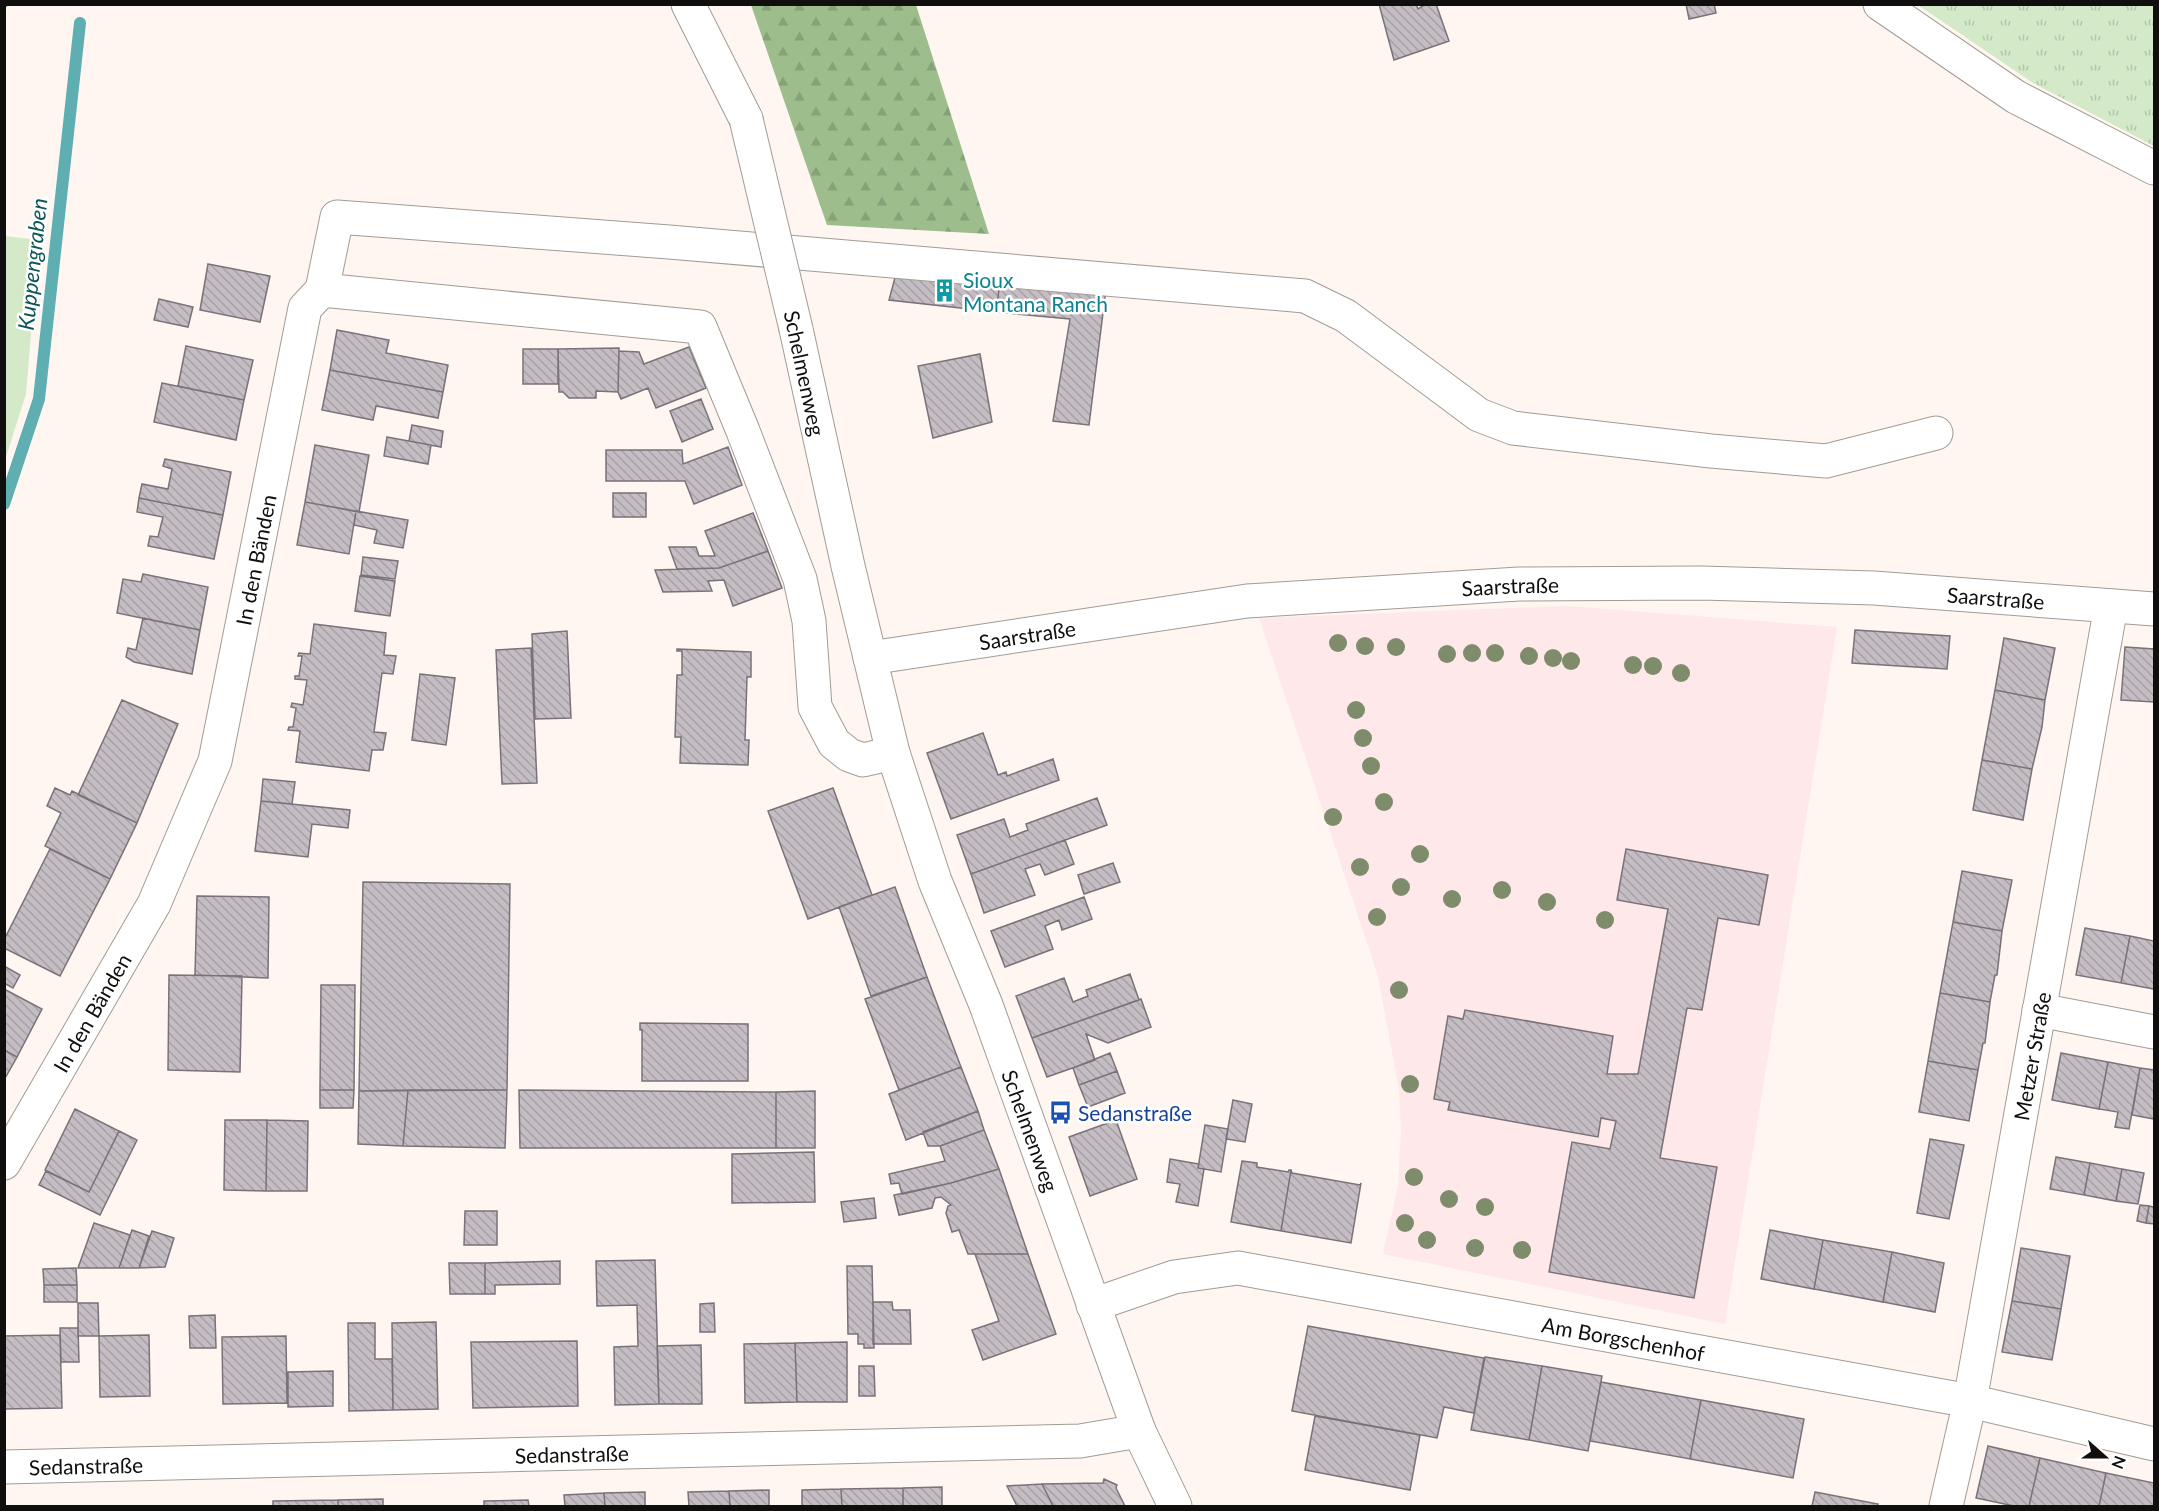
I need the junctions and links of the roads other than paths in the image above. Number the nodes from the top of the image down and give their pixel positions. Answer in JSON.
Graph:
{"nodes":[{"id":1,"x":688,"y":4,"type":"edge"},
{"id":2,"x":1880,"y":4,"type":"edge"},
{"id":3,"x":2154,"y":168,"type":"edge"},
{"id":4,"x":322,"y":290,"type":"junction"},
{"id":5,"x":1936,"y":434,"type":"dead end"},
{"id":6,"x":2111,"y":606,"type":"junction"},
{"id":7,"x":2154,"y":609,"type":"edge"},
{"id":8,"x":870,"y":658,"type":"junction"},
{"id":9,"x":893,"y":753,"type":"junction"},
{"id":10,"x":2039,"y":1010,"type":"junction"},
{"id":11,"x":2154,"y":1032,"type":"edge"},
{"id":12,"x":4,"y":1163,"type":"edge"},
{"id":13,"x":1093,"y":1305,"type":"junction"},
{"id":14,"x":1970,"y":1401,"type":"junction"},
{"id":15,"x":1139,"y":1431,"type":"junction"},
{"id":16,"x":2154,"y":1444,"type":"edge"},
{"id":17,"x":4,"y":1467,"type":"edge"},
{"id":18,"x":1175,"y":1506,"type":"edge"},
{"id":19,"x":1946,"y":1506,"type":"edge"}],
"edges":[{"from":1,"to":8,"type":"street","name":"Schelmenweg","bridge":true},
{"from":2,"to":3,"type":"street"},
{"from":4,"to":5,"type":"street"},
{"from":4,"to":9,"type":"street"},
{"from":4,"to":12,"type":"street","name":"In den Bänden"},
{"from":6,"to":7,"type":"street","name":"Saarstraße"},
{"from":6,"to":8,"type":"street","name":"Saarstraße"},
{"from":6,"to":10,"type":"street","name":"Metzer Straße"},
{"from":8,"to":9,"type":"street","name":"Schelmenweg"},
{"from":9,"to":13,"type":"street","name":"Schelmenweg"},
{"from":10,"to":11,"type":"street"},
{"from":10,"to":14,"type":"street","name":"Metzer Straße"},
{"from":13,"to":14,"type":"street","name":"Am Borgschenhof"},
{"from":13,"to":15,"type":"street","name":"Schelmenweg"},
{"from":14,"to":16,"type":"street","name":"Am Borgschenhof"},
{"from":14,"to":19,"type":"street","name":"Metzer Straße"},
{"from":15,"to":17,"type":"street","name":"Sedanstraße"},
{"from":15,"to":18,"type":"street","name":"Schelmenweg"}]}
